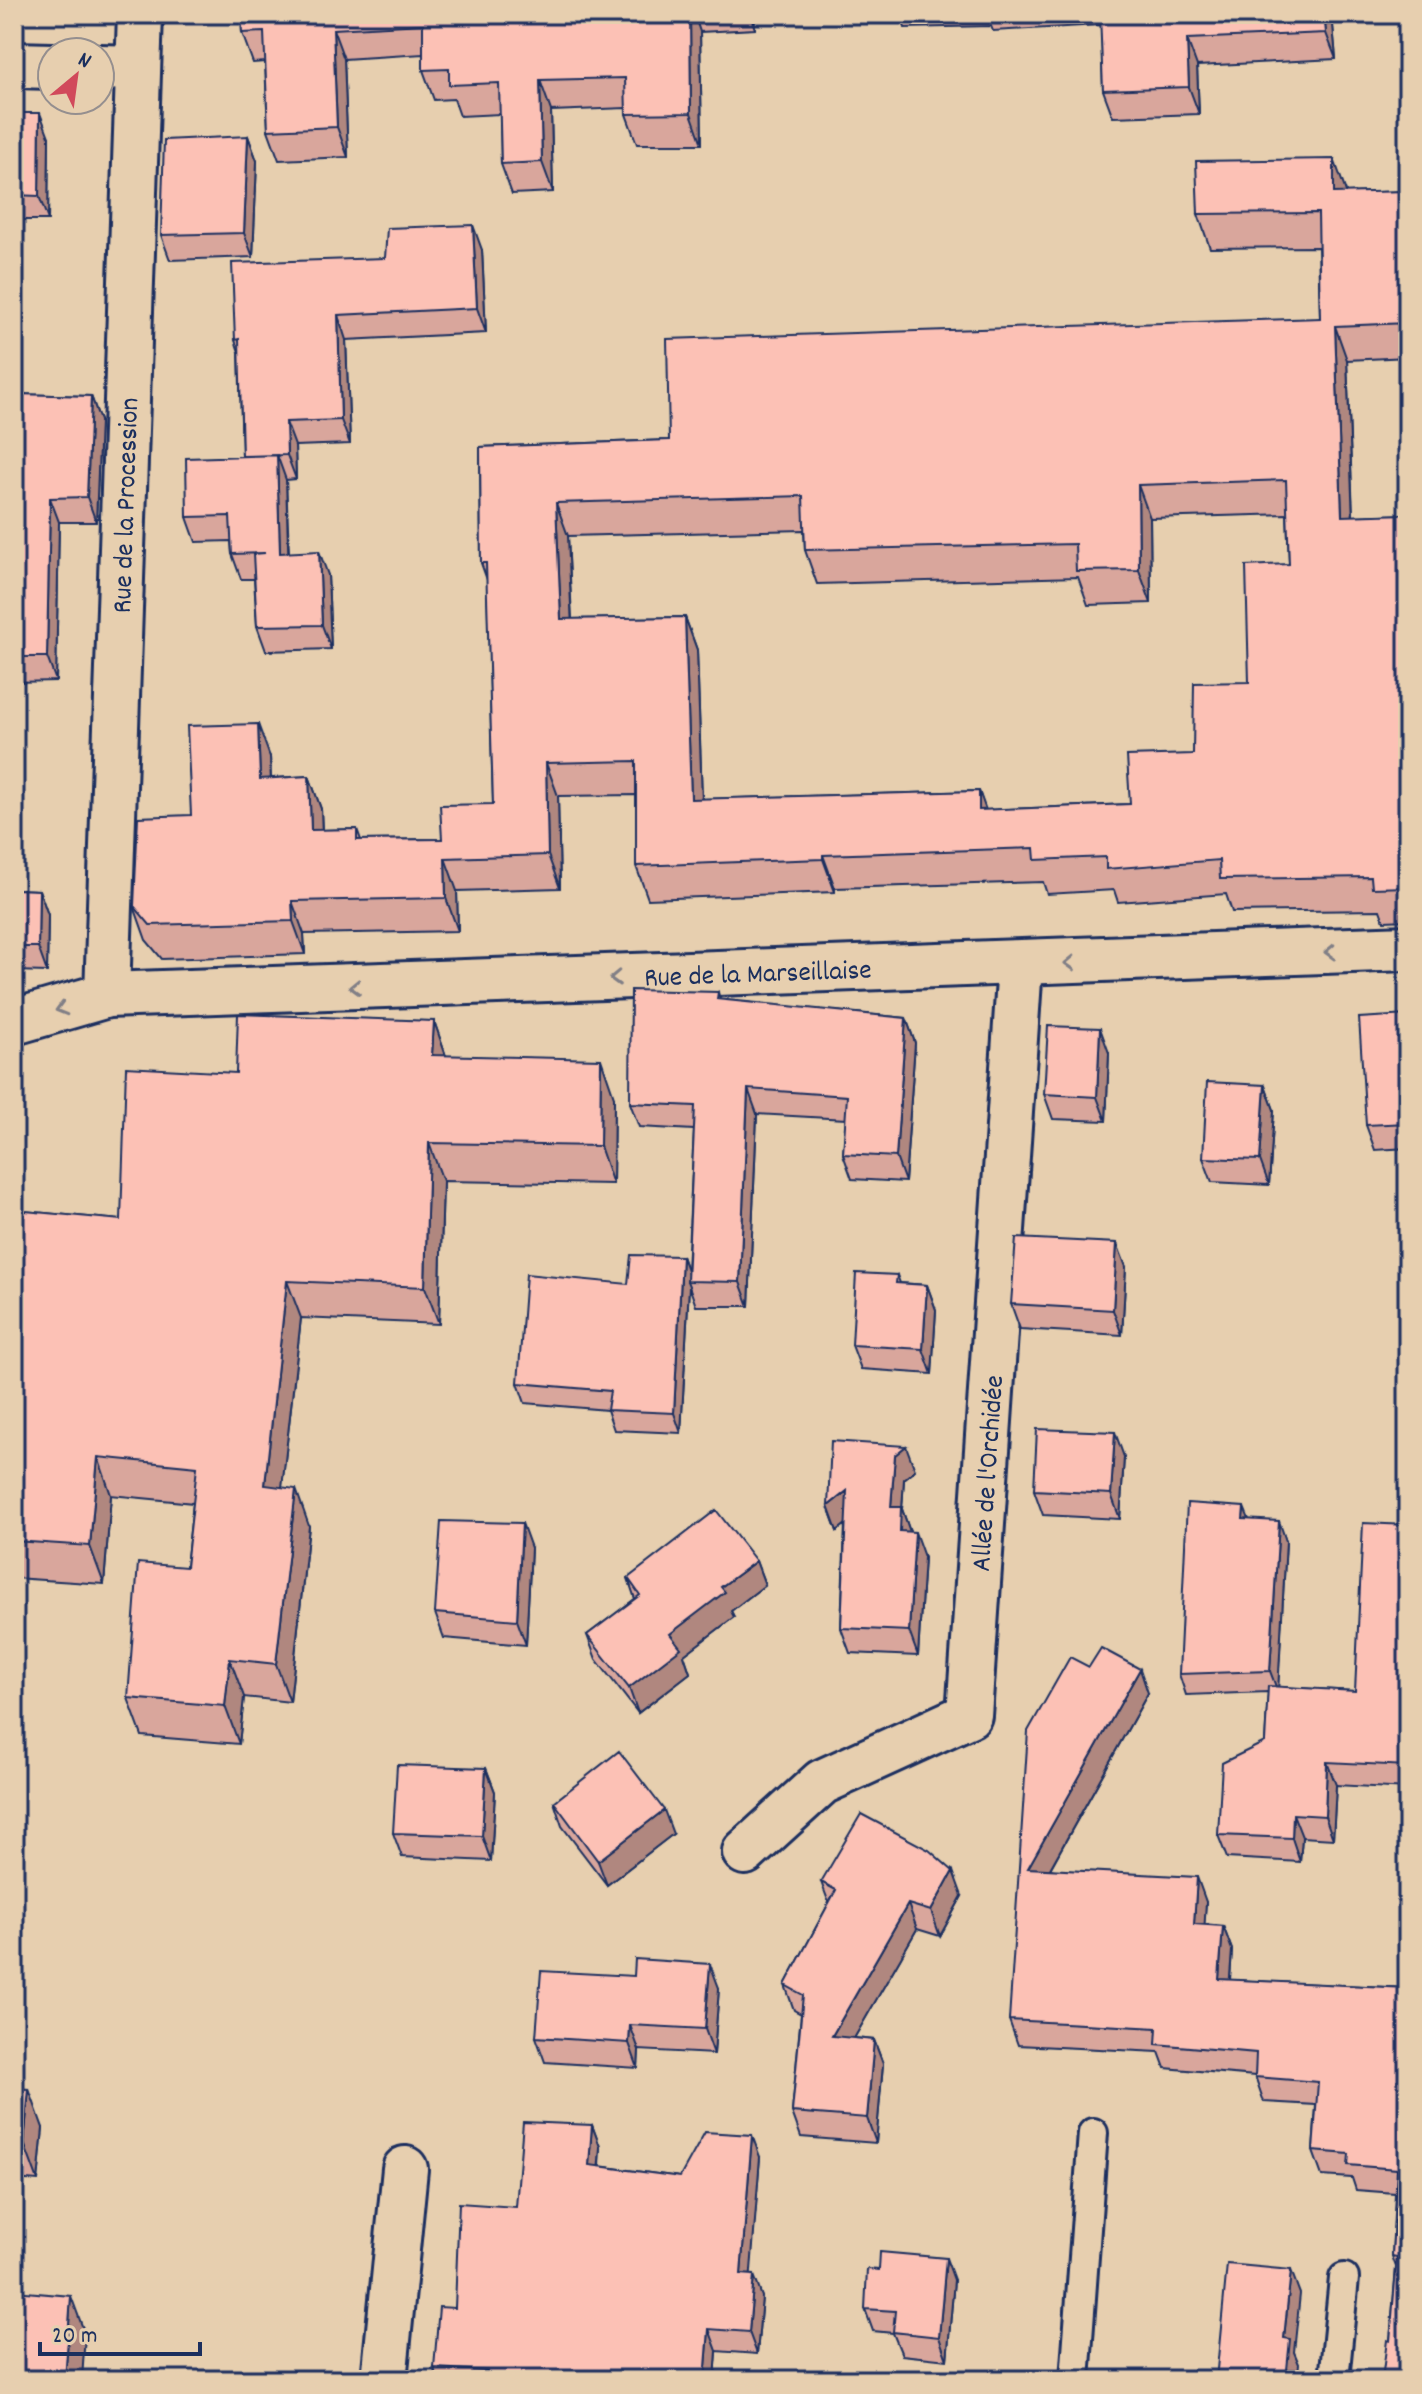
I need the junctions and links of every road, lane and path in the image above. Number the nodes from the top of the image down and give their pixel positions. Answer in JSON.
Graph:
{"nodes":[{"id":1,"x":140,"y":14,"type":"edge"},
{"id":2,"x":1408,"y":18,"type":"edge"},
{"id":3,"x":1316,"y":22,"type":"edge"},
{"id":4,"x":14,"y":65,"type":"edge"},
{"id":5,"x":36,"y":66,"type":"edge"},
{"id":6,"x":119,"y":67,"type":"edge"},
{"id":7,"x":1408,"y":948,"type":"edge"},
{"id":8,"x":1020,"y":965,"type":"junction"},
{"id":9,"x":107,"y":995,"type":"junction"},
{"id":10,"x":14,"y":1022,"type":"edge"},
{"id":11,"x":745,"y":1852,"type":"dead end"},
{"id":12,"x":1093,"y":2133,"type":"dead end"},
{"id":13,"x":405,"y":2169,"type":"dead end"},
{"id":14,"x":1344,"y":2278,"type":"dead end"},
{"id":15,"x":384,"y":2380,"type":"edge"},
{"id":16,"x":1075,"y":2380,"type":"edge"},
{"id":17,"x":1334,"y":2380,"type":"edge"}],
"edges":[{"from":1,"to":6,"type":"street","name":"Rue de la Procession"},
{"from":2,"to":3,"type":"path"},
{"from":4,"to":5,"type":"street"},
{"from":6,"to":9,"type":"street","name":"Rue de la Procession"},
{"from":7,"to":8,"type":"street","name":"Rue de la Marseillaise","one_way":true},
{"from":8,"to":9,"type":"street","name":"Rue de la Marseillaise","one_way":true},
{"from":8,"to":11,"type":"street","name":"Allée de l'Orchidée"},
{"from":9,"to":10,"type":"street","name":"Rue de la Marseillaise","one_way":true},
{"from":12,"to":16,"type":"lane"},
{"from":13,"to":15,"type":"street"},
{"from":14,"to":17,"type":"lane"}]}
